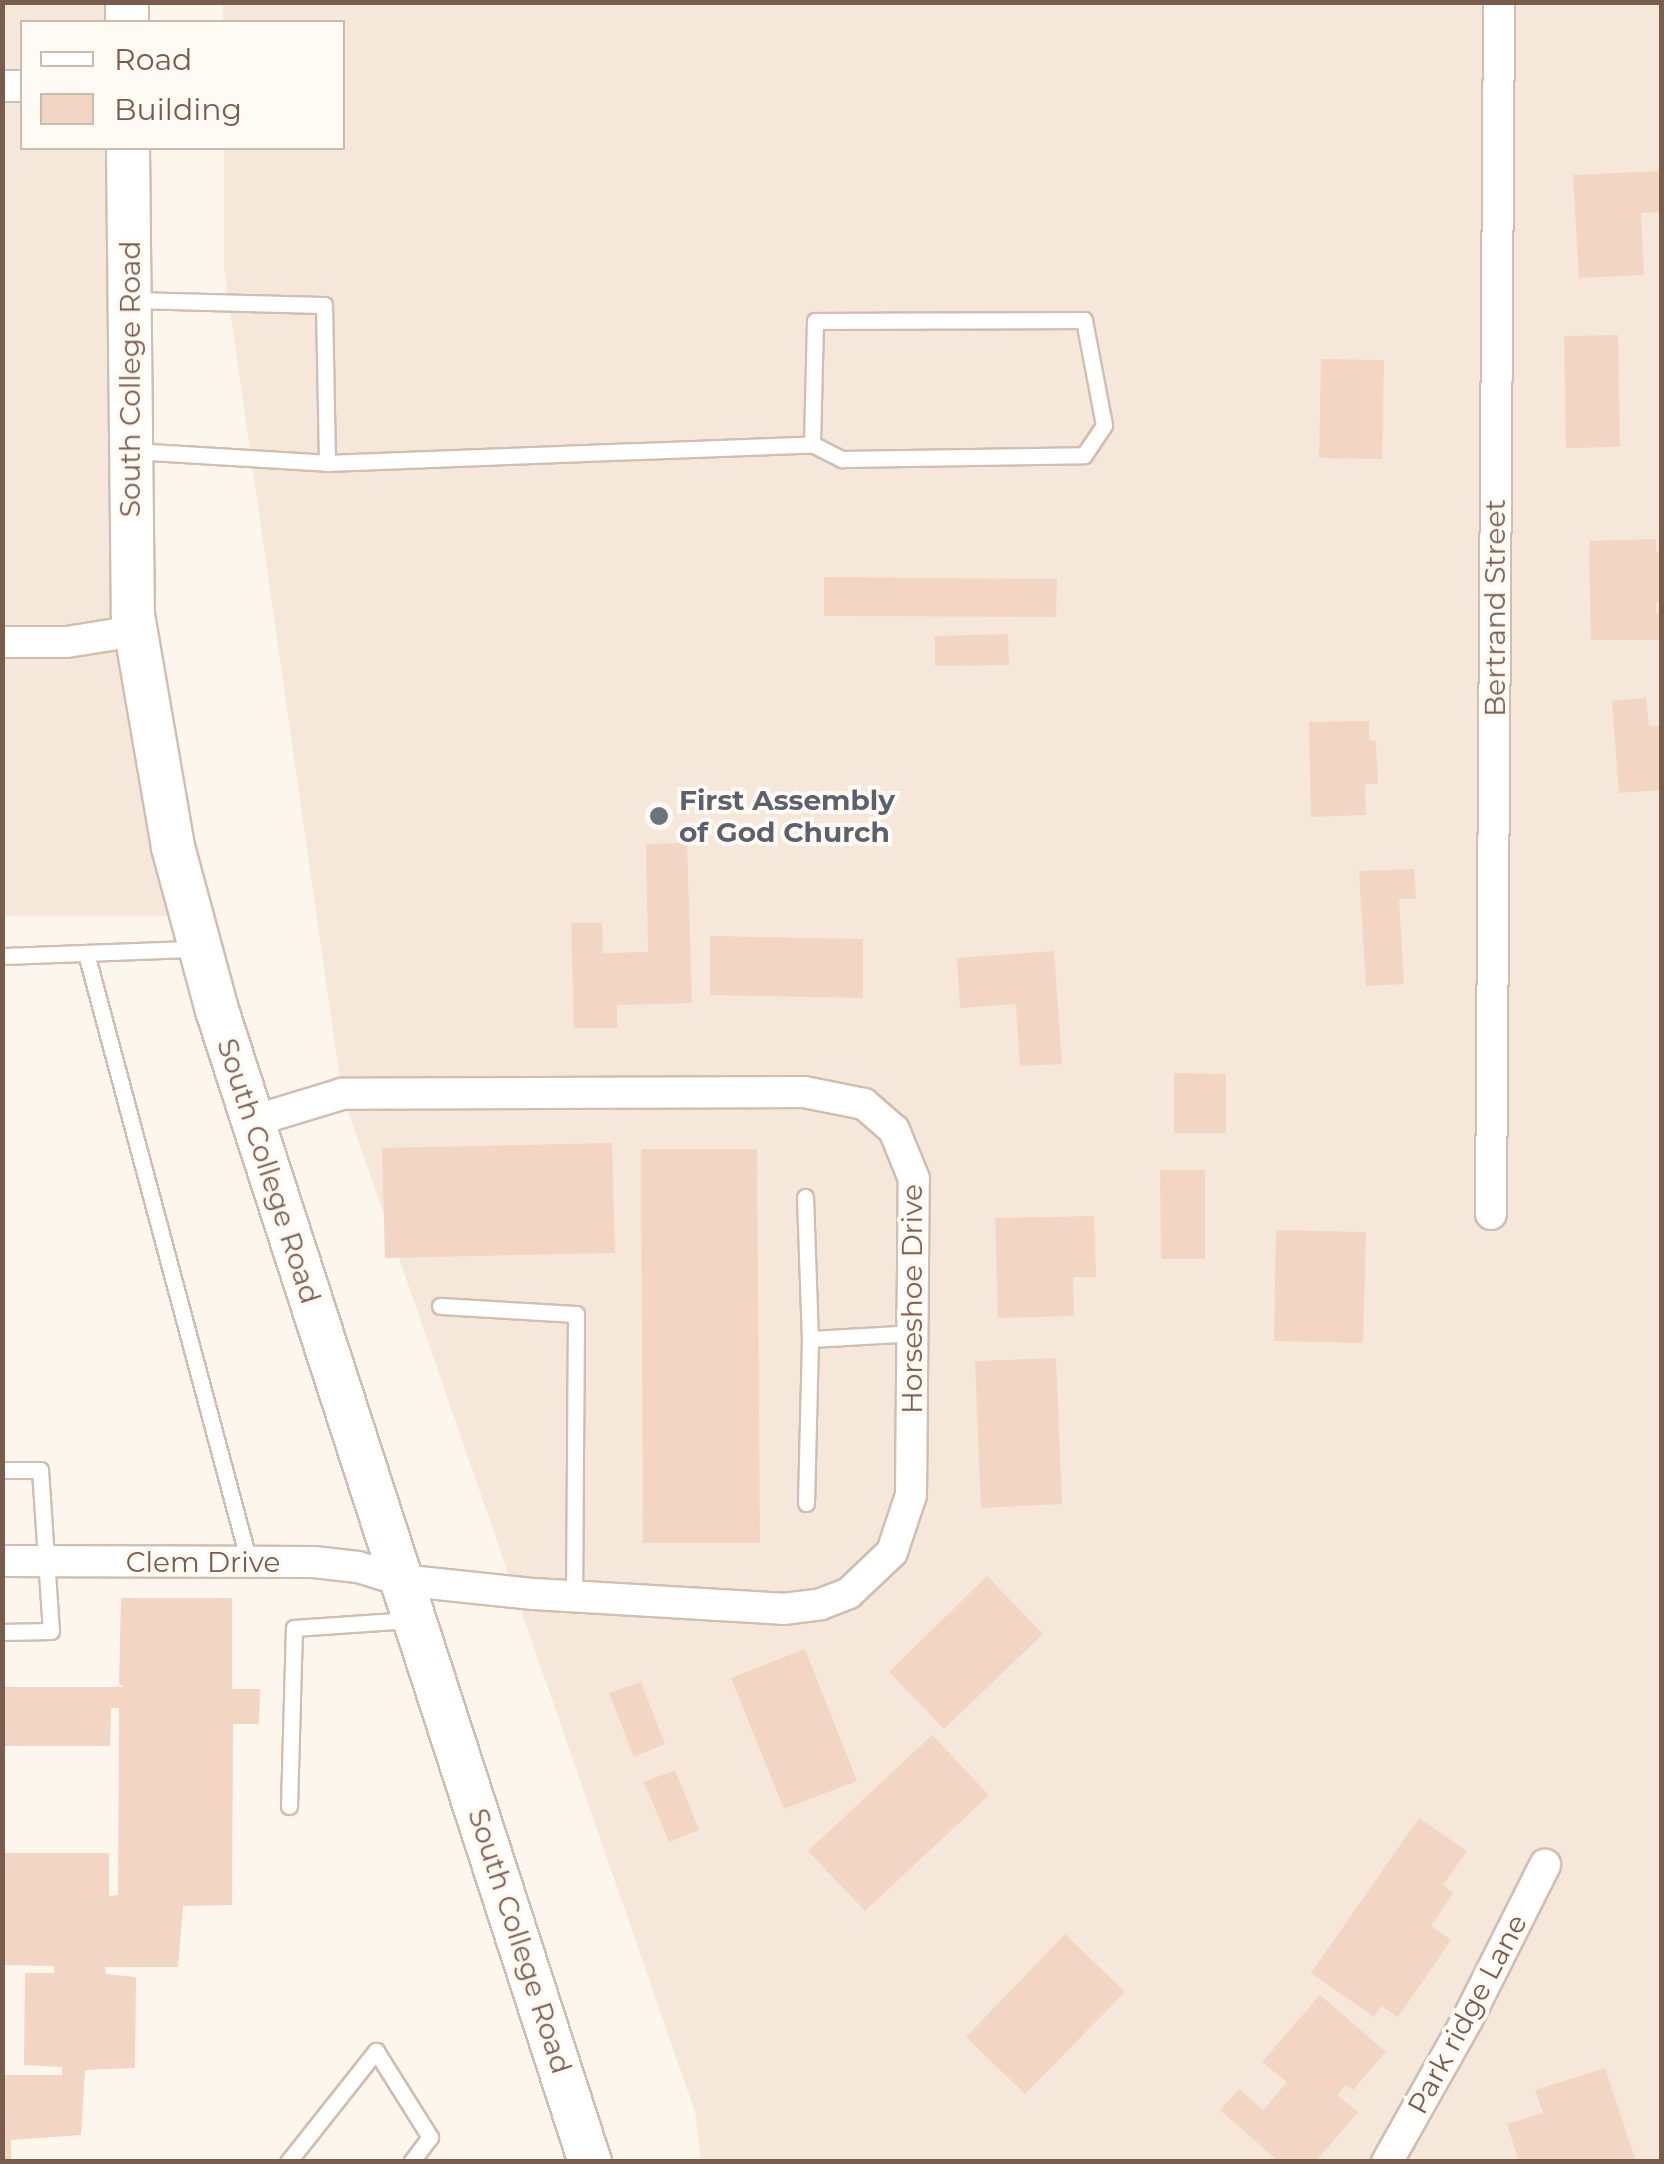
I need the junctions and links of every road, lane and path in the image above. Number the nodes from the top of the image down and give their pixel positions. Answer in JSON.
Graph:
{"nodes":[{"id":1,"x":1499,"y":2,"type":"edge"},
{"id":2,"x":128,"y":150,"type":"edge"},
{"id":3,"x":130,"y":300,"type":"junction"},
{"id":4,"x":812,"y":444,"type":"junction"},
{"id":5,"x":128,"y":450,"type":"junction"},
{"id":6,"x":327,"y":463,"type":"junction"},
{"id":7,"x":136,"y":631,"type":"junction"},
{"id":8,"x":2,"y":642,"type":"edge"},
{"id":9,"x":200,"y":948,"type":"junction"},
{"id":10,"x":86,"y":953,"type":"junction"},
{"id":11,"x":2,"y":956,"type":"edge"},
{"id":12,"x":253,"y":1121,"type":"junction"},
{"id":13,"x":805,"y":1196,"type":"dead end"},
{"id":14,"x":1491,"y":1214,"type":"dead end"},
{"id":15,"x":440,"y":1306,"type":"dead end"},
{"id":16,"x":912,"y":1332,"type":"junction"},
{"id":17,"x":810,"y":1339,"type":"junction"},
{"id":18,"x":2,"y":1470,"type":"edge"},
{"id":19,"x":806,"y":1503,"type":"dead end"},
{"id":20,"x":2,"y":1561,"type":"edge"},
{"id":21,"x":48,"y":1561,"type":"junction"},
{"id":22,"x":249,"y":1562,"type":"junction"},
{"id":23,"x":574,"y":1596,"type":"junction"},
{"id":24,"x":407,"y":1600,"type":"junction"},
{"id":25,"x":2,"y":1632,"type":"edge"},
{"id":26,"x":289,"y":1806,"type":"dead end"},
{"id":27,"x":1544,"y":1865,"type":"dead end"},
{"id":28,"x":288,"y":2162,"type":"edge"},
{"id":29,"x":411,"y":2162,"type":"edge"},
{"id":30,"x":590,"y":2162,"type":"edge"},
{"id":31,"x":1387,"y":2162,"type":"edge"}],
"edges":[{"from":1,"to":14,"type":"street","name":"Bertrand Street"},
{"from":2,"to":3,"type":"main road","name":"South College Road"},
{"from":3,"to":5,"type":"main road","name":"South College Road"},
{"from":3,"to":6,"type":"lane"},
{"from":4,"to":4,"type":"lane"},
{"from":4,"to":6,"type":"lane"},
{"from":5,"to":6,"type":"lane"},
{"from":5,"to":7,"type":"main road","name":"South College Road"},
{"from":7,"to":8,"type":"street"},
{"from":7,"to":9,"type":"main road","name":"South College Road"},
{"from":9,"to":10,"type":"lane"},
{"from":9,"to":12,"type":"main road","name":"South College Road"},
{"from":10,"to":11,"type":"lane"},
{"from":10,"to":22,"type":"lane"},
{"from":12,"to":16,"type":"street","name":"Horseshoe Drive"},
{"from":12,"to":24,"type":"main road","name":"South College Road"},
{"from":13,"to":17,"type":"lane"},
{"from":15,"to":23,"type":"lane"},
{"from":16,"to":17,"type":"lane"},
{"from":16,"to":23,"type":"street","name":"Horseshoe Drive"},
{"from":17,"to":19,"type":"lane"},
{"from":18,"to":21,"type":"lane"},
{"from":20,"to":21,"type":"street","name":"Clem Drive"},
{"from":21,"to":22,"type":"street","name":"Clem Drive"},
{"from":21,"to":25,"type":"lane"},
{"from":22,"to":24,"type":"street","name":"Clem Drive"},
{"from":23,"to":24,"type":"street","name":"Horseshoe Drive"},
{"from":24,"to":26,"type":"lane"},
{"from":24,"to":30,"type":"main road","name":"South College Road"},
{"from":27,"to":31,"type":"street","name":"Park ridge Lane"},
{"from":28,"to":29,"type":"lane"}]}
